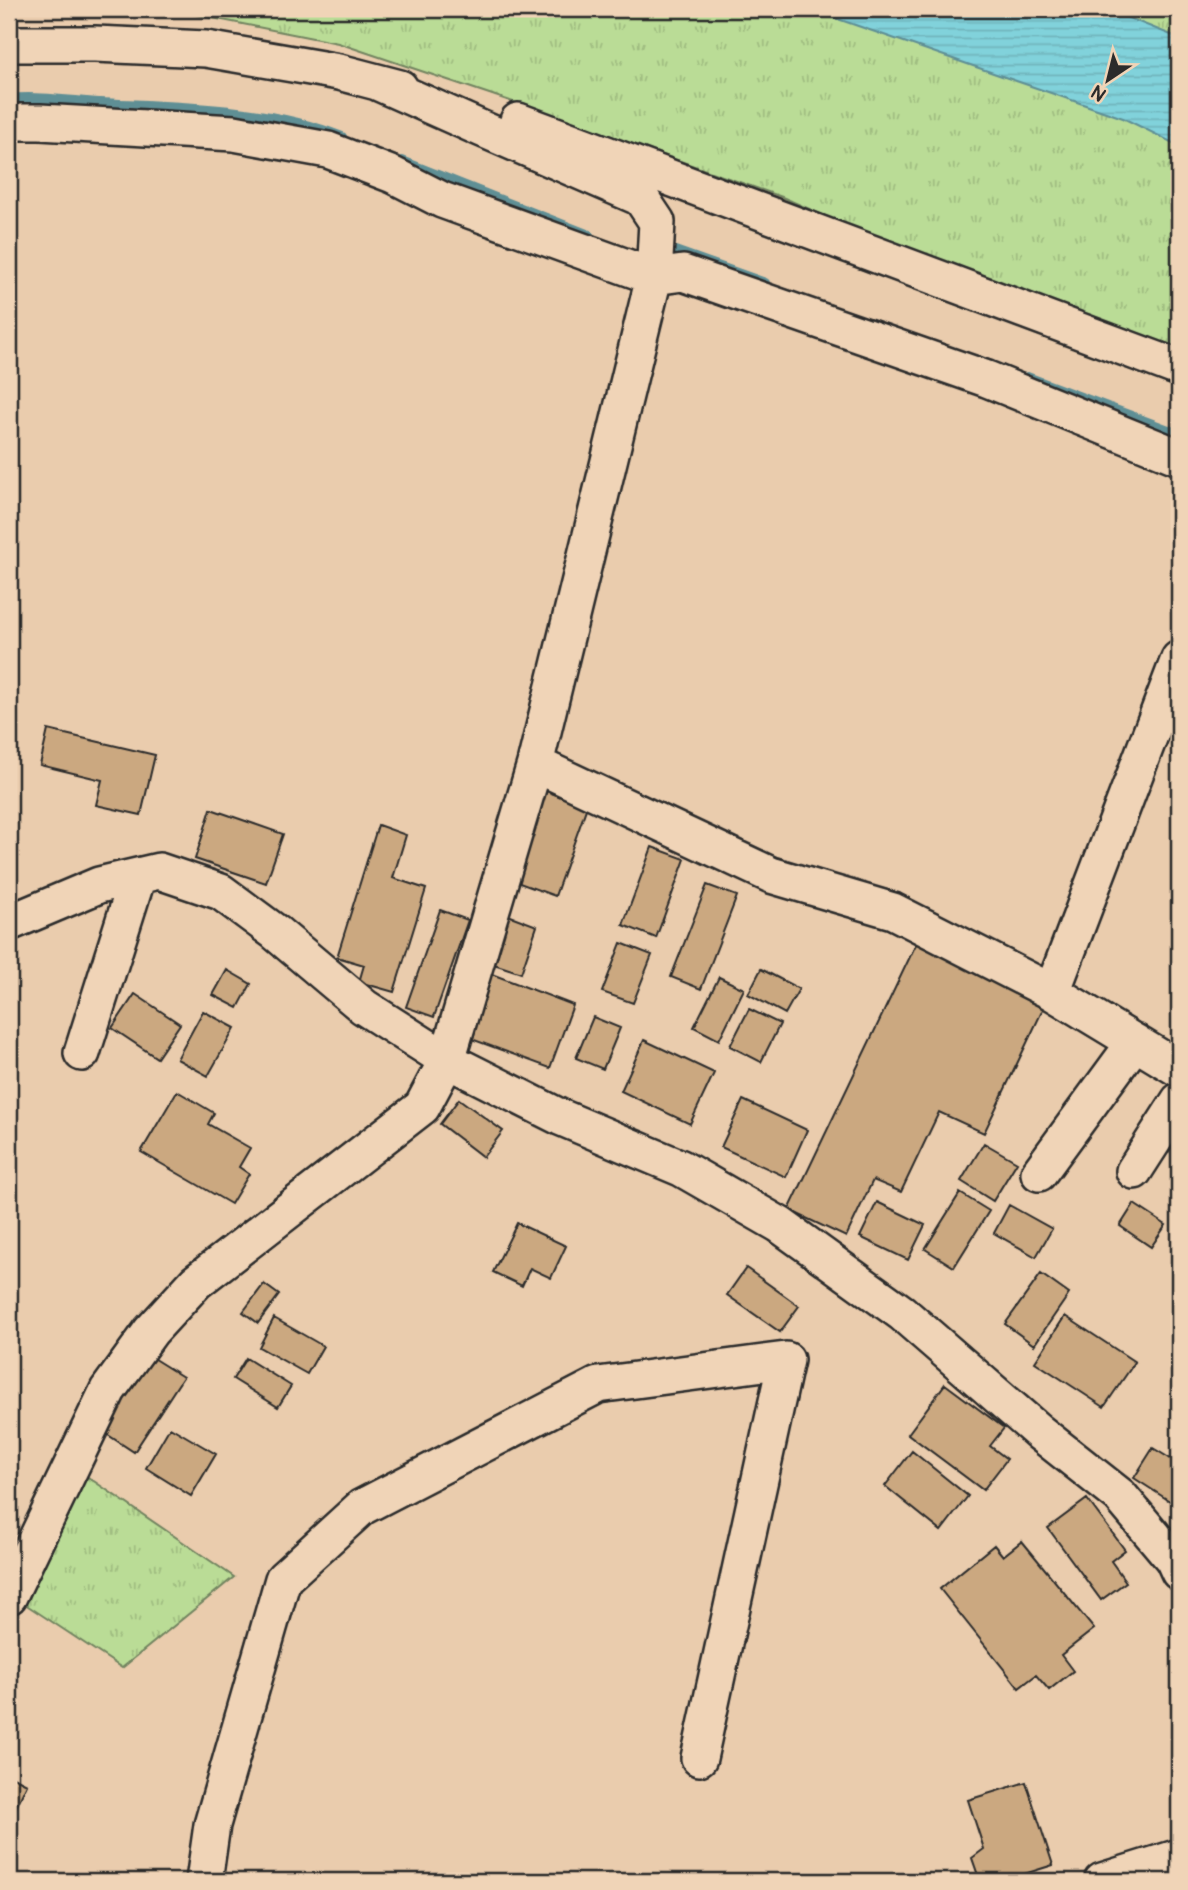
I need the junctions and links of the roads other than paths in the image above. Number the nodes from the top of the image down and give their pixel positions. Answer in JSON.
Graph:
{"nodes":[{"id":1,"x":9,"y":44,"type":"edge"},
{"id":2,"x":379,"y":83,"type":"junction"},
{"id":3,"x":9,"y":122,"type":"edge"},
{"id":4,"x":654,"y":277,"type":"junction"},
{"id":5,"x":1179,"y":368,"type":"edge"},
{"id":6,"x":1179,"y":457,"type":"edge"},
{"id":7,"x":1179,"y":659,"type":"edge"},
{"id":8,"x":534,"y":764,"type":"junction"},
{"id":9,"x":138,"y":876,"type":"junction"},
{"id":10,"x":9,"y":923,"type":"edge"},
{"id":11,"x":1052,"y":992,"type":"junction"},
{"id":12,"x":1135,"y":1042,"type":"junction"},
{"id":13,"x":82,"y":1053,"type":"dead end"},
{"id":14,"x":447,"y":1060,"type":"junction"},
{"id":15,"x":1179,"y":1069,"type":"edge"},
{"id":16,"x":1179,"y":1101,"type":"edge"},
{"id":17,"x":1134,"y":1171,"type":"dead end"},
{"id":18,"x":1039,"y":1172,"type":"dead end"},
{"id":19,"x":1179,"y":1572,"type":"edge"},
{"id":20,"x":9,"y":1596,"type":"edge"},
{"id":21,"x":699,"y":1758,"type":"dead end"},
{"id":22,"x":1179,"y":1857,"type":"edge"},
{"id":23,"x":204,"y":1881,"type":"edge"},
{"id":24,"x":1102,"y":1881,"type":"edge"}],
"edges":[{"from":1,"to":2,"type":"street"},
{"from":2,"to":4,"type":"street"},
{"from":2,"to":5,"type":"street"},
{"from":3,"to":4,"type":"street"},
{"from":4,"to":6,"type":"street"},
{"from":4,"to":8,"type":"street"},
{"from":7,"to":11,"type":"street"},
{"from":8,"to":11,"type":"street"},
{"from":8,"to":14,"type":"street"},
{"from":9,"to":10,"type":"street"},
{"from":9,"to":13,"type":"street"},
{"from":9,"to":14,"type":"street"},
{"from":11,"to":12,"type":"street"},
{"from":12,"to":15,"type":"street"},
{"from":12,"to":18,"type":"street"},
{"from":14,"to":19,"type":"street"},
{"from":14,"to":20,"type":"street"},
{"from":16,"to":17,"type":"street"},
{"from":21,"to":23,"type":"street"},
{"from":22,"to":24,"type":"street"}]}
